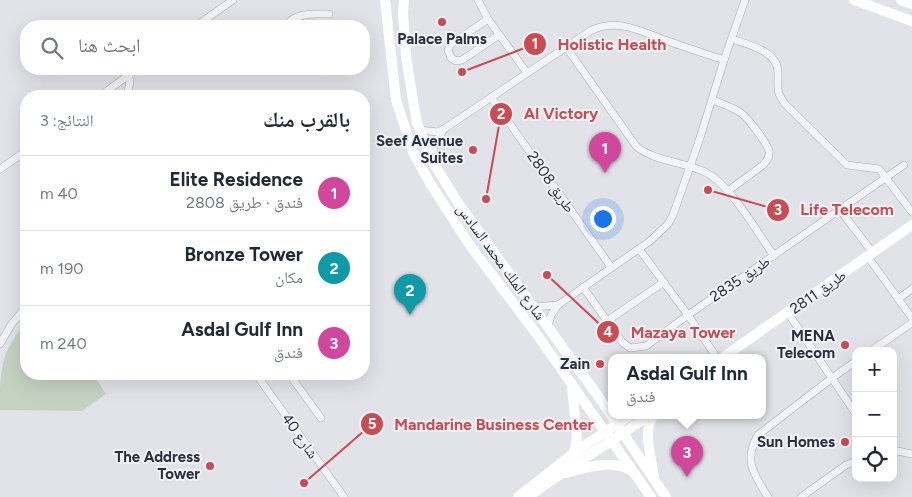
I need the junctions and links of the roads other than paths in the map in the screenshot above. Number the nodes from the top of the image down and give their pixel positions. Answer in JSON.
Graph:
{"nodes":[{"id":1,"x":232,"y":0,"type":"edge"},
{"id":2,"x":386,"y":0,"type":"edge"},
{"id":3,"x":404,"y":0,"type":"edge"},
{"id":4,"x":478,"y":0,"type":"edge"},
{"id":5,"x":745,"y":0,"type":"edge"},
{"id":6,"x":854,"y":0,"type":"edge"},
{"id":7,"x":900,"y":0,"type":"edge"},
{"id":8,"x":912,"y":4,"type":"edge"},
{"id":9,"x":329,"y":14,"type":"dead end"},
{"id":10,"x":488,"y":19,"type":"junction"},
{"id":11,"x":204,"y":20,"type":"edge"},
{"id":12,"x":292,"y":20,"type":"edge"},
{"id":13,"x":912,"y":21,"type":"edge"},
{"id":14,"x":499,"y":34,"type":"junction"},
{"id":15,"x":732,"y":39,"type":"junction"},
{"id":16,"x":566,"y":47,"type":"junction"},
{"id":17,"x":724,"y":60,"type":"junction"},
{"id":18,"x":527,"y":73,"type":"junction"},
{"id":19,"x":128,"y":75,"type":"joint"},
{"id":20,"x":108,"y":90,"type":"edge"},
{"id":21,"x":128,"y":90,"type":"edge"},
{"id":22,"x":491,"y":97,"type":"junction"},
{"id":23,"x":713,"y":100,"type":"junction"},
{"id":24,"x":444,"y":129,"type":"junction"},
{"id":25,"x":419,"y":130,"type":"junction"},
{"id":26,"x":20,"y":155,"type":"edge"},
{"id":27,"x":432,"y":159,"type":"junction"},
{"id":28,"x":904,"y":165,"type":"dead end"},
{"id":29,"x":689,"y":166,"type":"junction"},
{"id":30,"x":0,"y":169,"type":"edge"},
{"id":31,"x":886,"y":177,"type":"junction"},
{"id":32,"x":728,"y":190,"type":"junction"},
{"id":33,"x":840,"y":210,"type":"junction"},
{"id":34,"x":912,"y":212,"type":"edge"},
{"id":35,"x":912,"y":225,"type":"edge"},
{"id":36,"x":639,"y":249,"type":"junction"},
{"id":37,"x":871,"y":255,"type":"junction"},
{"id":38,"x":774,"y":256,"type":"junction"},
{"id":39,"x":611,"y":267,"type":"junction"},
{"id":40,"x":664,"y":282,"type":"junction"},
{"id":41,"x":583,"y":287,"type":"junction"},
{"id":42,"x":912,"y":289,"type":"edge"},
{"id":43,"x":898,"y":299,"type":"junction"},
{"id":44,"x":558,"y":305,"type":"junction"},
{"id":45,"x":533,"y":307,"type":"junction"},
{"id":46,"x":788,"y":313,"type":"junction"},
{"id":47,"x":20,"y":314,"type":"edge"},
{"id":48,"x":688,"y":314,"type":"junction"},
{"id":49,"x":912,"y":318,"type":"edge"},
{"id":50,"x":607,"y":321,"type":"junction"},
{"id":51,"x":912,"y":323,"type":"edge"},
{"id":52,"x":548,"y":327,"type":"junction"},
{"id":53,"x":0,"y":344,"type":"edge"},
{"id":54,"x":877,"y":347,"type":"edge"},
{"id":55,"x":714,"y":354,"type":"edge"},
{"id":56,"x":728,"y":354,"type":"edge"},
{"id":57,"x":852,"y":364,"type":"edge"},
{"id":58,"x":832,"y":378,"type":"junction"},
{"id":59,"x":260,"y":380,"type":"edge"},
{"id":60,"x":293,"y":380,"type":"edge"},
{"id":61,"x":572,"y":385,"type":"junction"},
{"id":62,"x":598,"y":396,"type":"junction"},
{"id":63,"x":608,"y":400,"type":"edge"},
{"id":64,"x":852,"y":408,"type":"edge"},
{"id":65,"x":608,"y":411,"type":"edge"},
{"id":66,"x":321,"y":418,"type":"dead end"},
{"id":67,"x":614,"y":419,"type":"edge"},
{"id":68,"x":624,"y":419,"type":"edge"},
{"id":69,"x":644,"y":419,"type":"edge"},
{"id":70,"x":652,"y":419,"type":"edge"},
{"id":71,"x":617,"y":424,"type":"junction"},
{"id":72,"x":605,"y":432,"type":"junction"},
{"id":73,"x":624,"y":433,"type":"junction"},
{"id":74,"x":612,"y":441,"type":"junction"},
{"id":75,"x":897,"y":451,"type":"edge"},
{"id":76,"x":574,"y":453,"type":"junction"},
{"id":77,"x":912,"y":454,"type":"edge"},
{"id":78,"x":852,"y":462,"type":"edge"},
{"id":79,"x":633,"y":472,"type":"junction"},
{"id":80,"x":558,"y":475,"type":"junction"},
{"id":81,"x":654,"y":480,"type":"junction"},
{"id":82,"x":344,"y":497,"type":"edge"},
{"id":83,"x":518,"y":497,"type":"edge"},
{"id":84,"x":528,"y":497,"type":"edge"},
{"id":85,"x":651,"y":497,"type":"edge"},
{"id":86,"x":666,"y":497,"type":"edge"},
{"id":87,"x":768,"y":497,"type":"edge"},
{"id":88,"x":801,"y":497,"type":"edge"}],
"edges":[{"from":1,"to":11,"type":"street"},
{"from":2,"to":61,"type":"main road","name":"شارع الملك محمد السادس"},
{"from":3,"to":25,"type":"main road","name":"شارع الملك محمد السادس"},
{"from":4,"to":10,"type":"street"},
{"from":5,"to":15,"type":"street"},
{"from":6,"to":13,"type":"main road"},
{"from":7,"to":8,"type":"main road"},
{"from":9,"to":12,"type":"street"},
{"from":10,"to":14,"type":"street"},
{"from":10,"to":14,"type":"street"},
{"from":14,"to":18,"type":"street"},
{"from":15,"to":17,"type":"street"},
{"from":15,"to":31,"type":"street"},
{"from":16,"to":17,"type":"street"},
{"from":16,"to":18,"type":"street"},
{"from":16,"to":29,"type":"street"},
{"from":17,"to":23,"type":"street"},
{"from":18,"to":22,"type":"street"},
{"from":19,"to":20,"type":"street"},
{"from":19,"to":21,"type":"street"},
{"from":22,"to":24,"type":"street"},
{"from":22,"to":39,"type":"street","name":"طريق 2808"},
{"from":23,"to":29,"type":"street"},
{"from":23,"to":32,"type":"street"},
{"from":24,"to":25,"type":"street"},
{"from":24,"to":27,"type":"street"},
{"from":25,"to":27,"type":"main road","name":"شارع الملك محمد السادس"},
{"from":26,"to":30,"type":"street"},
{"from":27,"to":45,"type":"main road","name":"شارع الملك محمد السادس"},
{"from":28,"to":31,"type":"street","name":"طريق 2835"},
{"from":29,"to":32,"type":"street"},
{"from":29,"to":36,"type":"street"},
{"from":31,"to":33,"type":"street","name":"طريق 2835"},
{"from":31,"to":34,"type":"street"},
{"from":32,"to":38,"type":"street"},
{"from":33,"to":37,"type":"street"},
{"from":33,"to":38,"type":"street","name":"طريق 2835"},
{"from":35,"to":37,"type":"main road","name":"طريق 2811"},
{"from":36,"to":39,"type":"street"},
{"from":36,"to":40,"type":"street"},
{"from":37,"to":43,"type":"street"},
{"from":37,"to":46,"type":"main road","name":"طريق 2811"},
{"from":38,"to":48,"type":"street","name":"طريق 2835"},
{"from":39,"to":41,"type":"street"},
{"from":40,"to":48,"type":"street"},
{"from":40,"to":50,"type":"street"},
{"from":41,"to":44,"type":"street"},
{"from":41,"to":50,"type":"street","name":"طريق 2835"},
{"from":42,"to":43,"type":"street"},
{"from":43,"to":49,"type":"street"},
{"from":44,"to":45,"type":"street"},
{"from":44,"to":52,"type":"street"},
{"from":45,"to":52,"type":"main road","name":"شارع الملك محمد السادس"},
{"from":46,"to":56,"type":"main road","name":"طريق 2811"},
{"from":46,"to":58,"type":"street"},
{"from":47,"to":53,"type":"street"},
{"from":48,"to":50,"type":"street","name":"طريق 2835"},
{"from":48,"to":55,"type":"street"},
{"from":51,"to":54,"type":"street"},
{"from":52,"to":62,"type":"main road","name":"شارع الملك محمد السادس"},
{"from":57,"to":58,"type":"street"},
{"from":58,"to":64,"type":"street"},
{"from":58,"to":87,"type":"street"},
{"from":59,"to":82,"type":"street","name":"شارع 40"},
{"from":60,"to":66,"type":"street","name":"شارع 40"},
{"from":61,"to":72,"type":"main road","name":"شارع الملك محمد السادس"},
{"from":61,"to":76,"type":"main road"},
{"from":62,"to":63,"type":"main road"},
{"from":62,"to":65,"type":"main road","name":"شارع الملك محمد السادس"},
{"from":67,"to":71,"type":"main road","name":"شارع الملك محمد السادس"},
{"from":68,"to":71,"type":"main road"},
{"from":69,"to":73,"type":"main road"},
{"from":70,"to":81,"type":"main road"},
{"from":71,"to":72,"type":"main road"},
{"from":71,"to":73,"type":"main road","name":"شارع الملك محمد السادس"},
{"from":72,"to":74,"type":"main road","name":"شارع الملك محمد السادس"},
{"from":72,"to":76,"type":"main road"},
{"from":73,"to":74,"type":"main road"},
{"from":73,"to":81,"type":"main road","name":"شارع الملك محمد السادس"},
{"from":74,"to":79,"type":"main road","name":"شارع الملك محمد السادس"},
{"from":74,"to":80,"type":"main road"},
{"from":75,"to":77,"type":"street"},
{"from":76,"to":83,"type":"main road"},
{"from":78,"to":88,"type":"street"},
{"from":79,"to":80,"type":"main road"},
{"from":79,"to":85,"type":"main road","name":"شارع الملك محمد السادس"},
{"from":80,"to":84,"type":"main road"},
{"from":81,"to":86,"type":"main road","name":"شارع الملك محمد السادس"}]}
